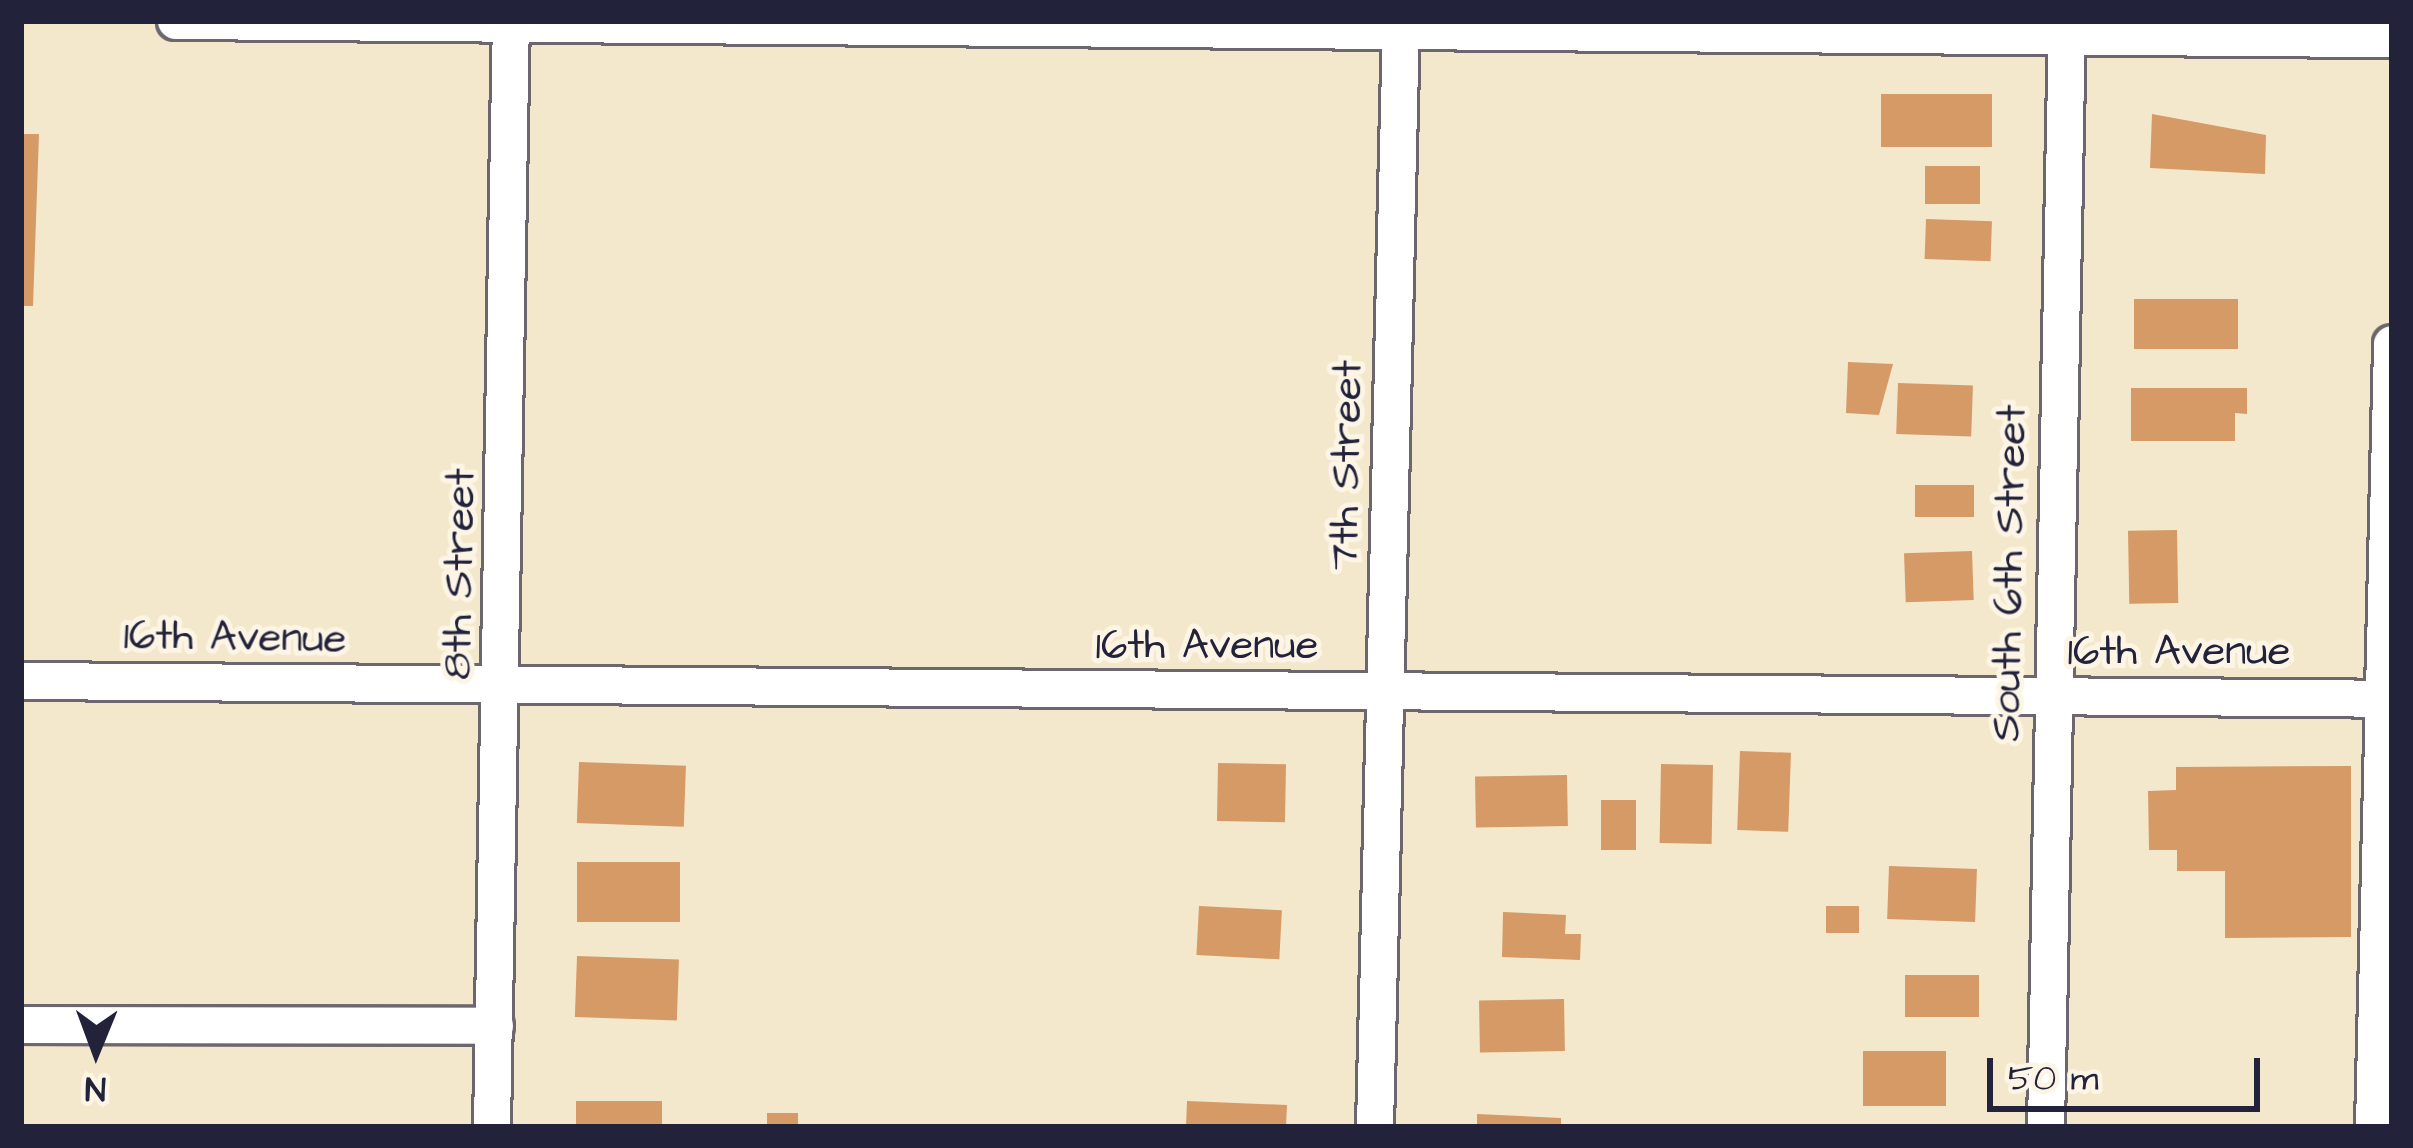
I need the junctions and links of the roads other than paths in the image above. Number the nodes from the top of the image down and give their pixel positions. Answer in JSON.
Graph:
{"nodes":[{"id":1,"x":176,"y":21,"type":"edge"},
{"id":2,"x":511,"y":22,"type":"edge"},
{"id":3,"x":1401,"y":26,"type":"edge"},
{"id":4,"x":2067,"y":30,"type":"edge"},
{"id":5,"x":2392,"y":39,"type":"edge"},
{"id":6,"x":2392,"y":344,"type":"edge"},
{"id":7,"x":21,"y":681,"type":"edge"},
{"id":8,"x":504,"y":686,"type":"junction"},
{"id":9,"x":1388,"y":693,"type":"junction"},
{"id":10,"x":2052,"y":697,"type":"junction"},
{"id":11,"x":2389,"y":699,"type":"edge"},
{"id":12,"x":21,"y":1025,"type":"edge"},
{"id":13,"x":494,"y":1026,"type":"junction"},
{"id":14,"x":492,"y":1127,"type":"edge"},
{"id":15,"x":1375,"y":1127,"type":"edge"},
{"id":16,"x":2046,"y":1127,"type":"edge"},
{"id":17,"x":2374,"y":1127,"type":"edge"}],
"edges":[{"from":1,"to":2,"type":"street"},
{"from":2,"to":3,"type":"street"},
{"from":2,"to":8,"type":"street","name":"8th Street"},
{"from":3,"to":4,"type":"street"},
{"from":3,"to":9,"type":"street","name":"7th Street"},
{"from":4,"to":5,"type":"street"},
{"from":4,"to":10,"type":"street","name":"South 6th Street"},
{"from":6,"to":11,"type":"street"},
{"from":7,"to":8,"type":"street","name":"16th Avenue"},
{"from":8,"to":9,"type":"street","name":"16th Avenue"},
{"from":8,"to":13,"type":"street","name":"8th Street"},
{"from":9,"to":10,"type":"street","name":"16th Avenue"},
{"from":9,"to":15,"type":"street","name":"7th Street"},
{"from":10,"to":11,"type":"street","name":"16th Avenue"},
{"from":10,"to":16,"type":"street","name":"South 6th Street"},
{"from":11,"to":17,"type":"street"},
{"from":12,"to":13,"type":"street"},
{"from":13,"to":14,"type":"street","name":"8th Street"}]}
